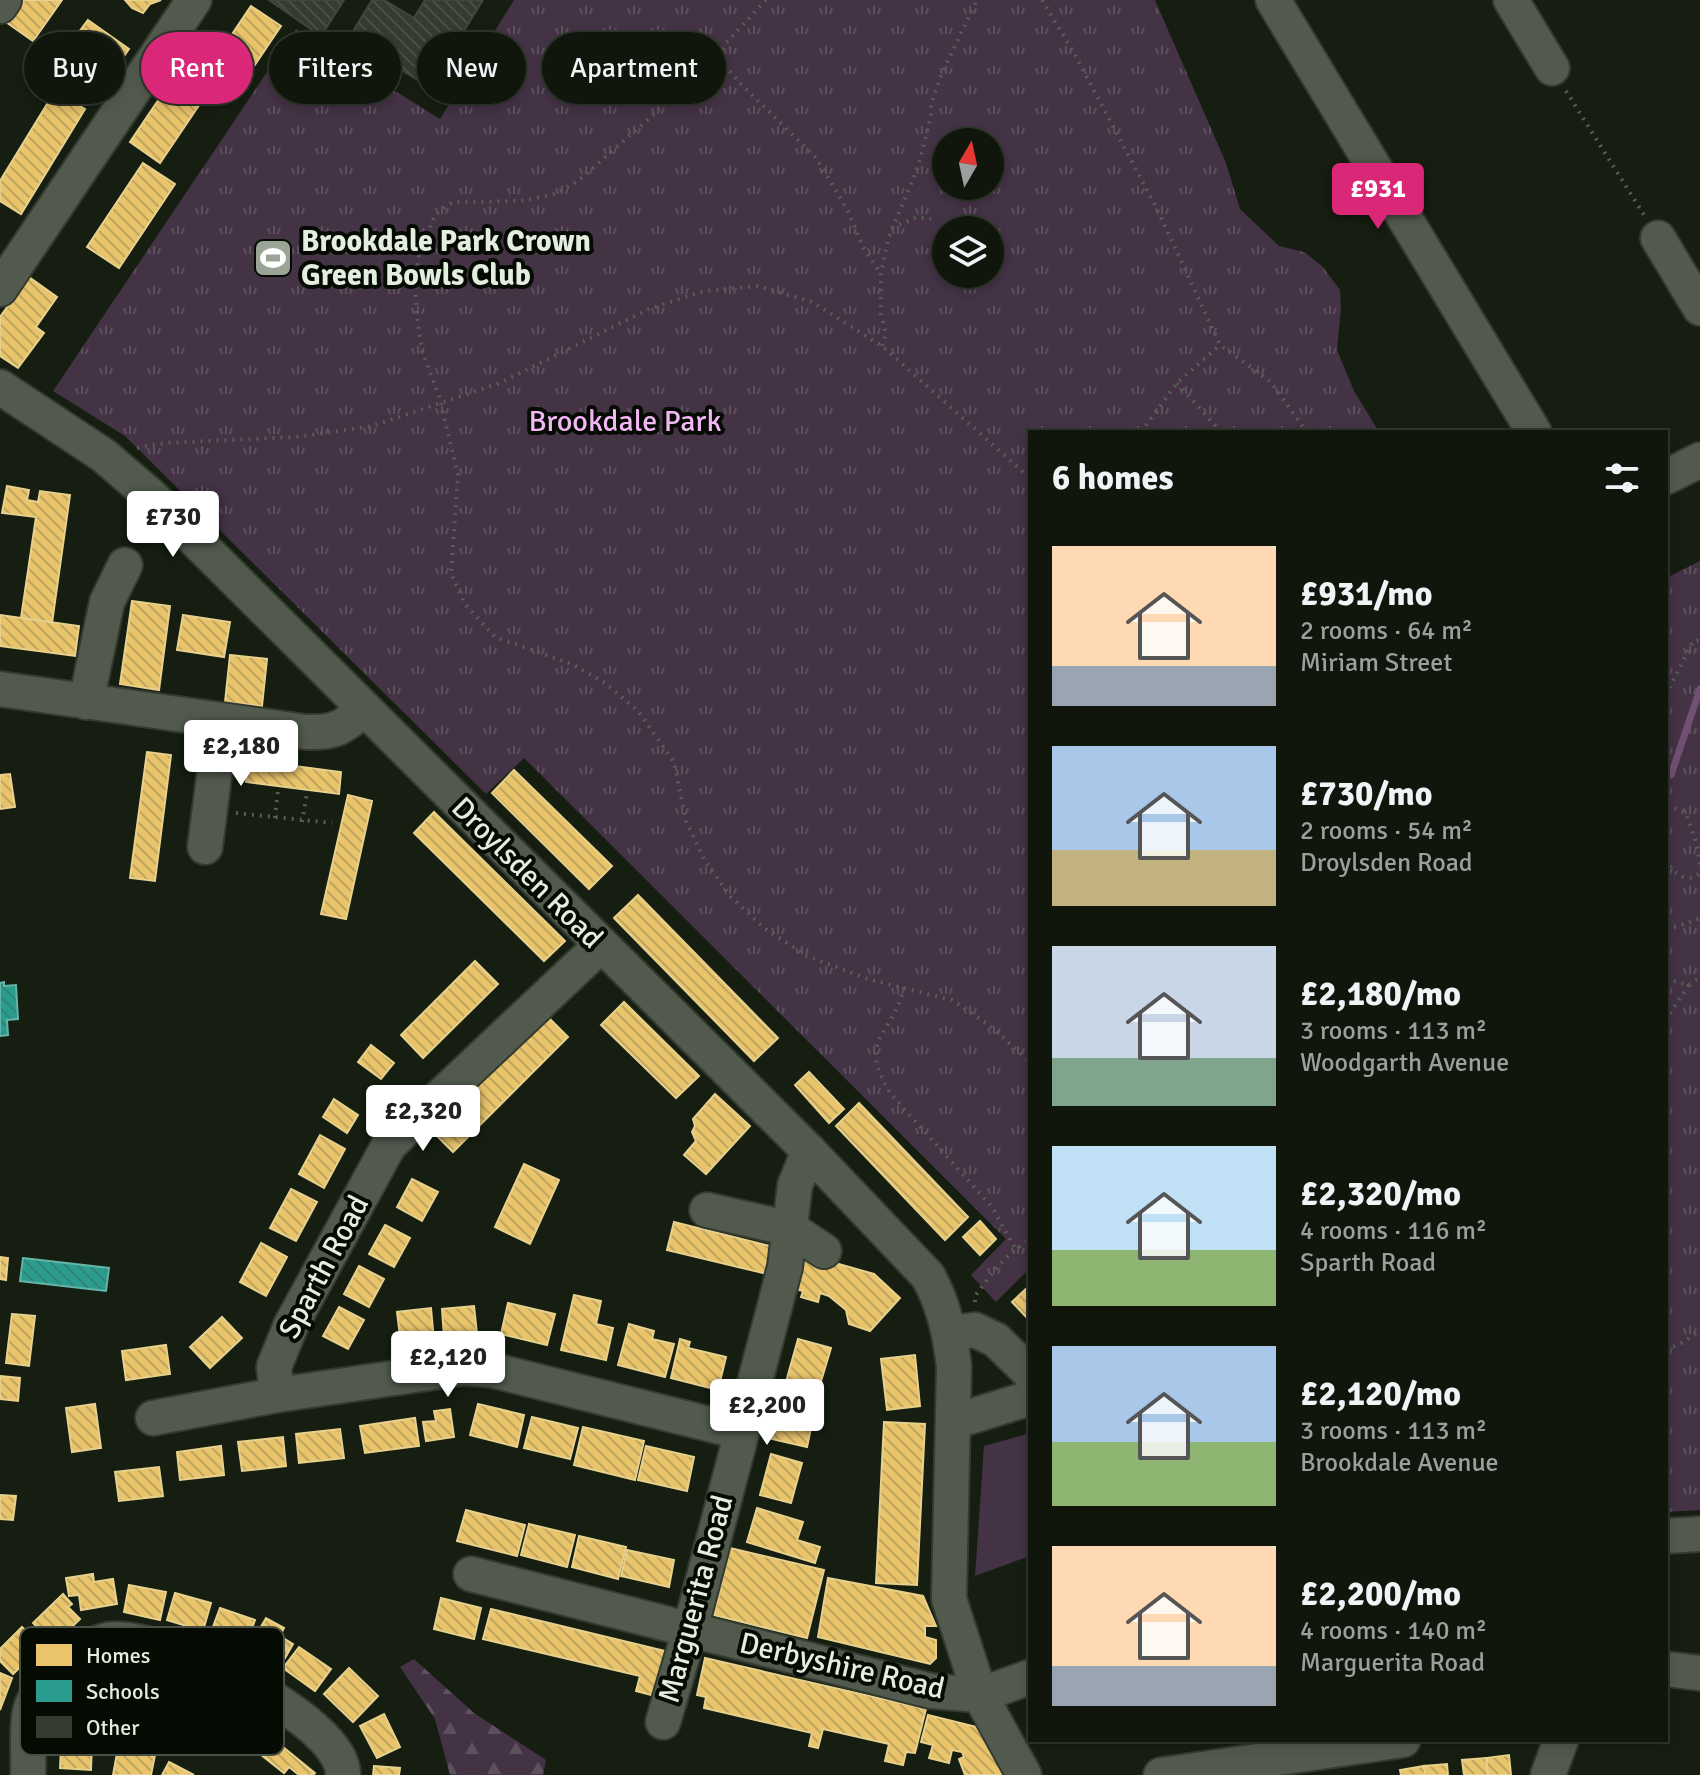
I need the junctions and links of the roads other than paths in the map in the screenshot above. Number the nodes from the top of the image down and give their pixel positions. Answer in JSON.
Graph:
{"nodes":[{"id":1,"x":4,"y":0,"type":"edge"},
{"id":2,"x":194,"y":0,"type":"edge"},
{"id":3,"x":1273,"y":0,"type":"edge"},
{"id":4,"x":1511,"y":0,"type":"edge"},
{"id":5,"x":0,"y":6,"type":"edge"},
{"id":6,"x":1552,"y":68,"type":"road end"},
{"id":7,"x":1658,"y":238,"type":"road end"},
{"id":8,"x":0,"y":289,"type":"edge"},
{"id":9,"x":1700,"y":308,"type":"edge"},
{"id":10,"x":0,"y":387,"type":"edge"},
{"id":11,"x":1533,"y":430,"type":"edge"},
{"id":12,"x":1700,"y":460,"type":"edge"},
{"id":13,"x":1668,"y":476,"type":"edge"},
{"id":14,"x":125,"y":565,"type":"dead end"},
{"id":15,"x":0,"y":689,"type":"edge"},
{"id":16,"x":86,"y":702,"type":"junction"},
{"id":17,"x":364,"y":709,"type":"junction"},
{"id":18,"x":221,"y":722,"type":"junction"},
{"id":19,"x":205,"y":847,"type":"dead end"},
{"id":20,"x":600,"y":946,"type":"junction"},
{"id":21,"x":809,"y":1151,"type":"junction"},
{"id":22,"x":707,"y":1210,"type":"dead end"},
{"id":23,"x":791,"y":1229,"type":"junction"},
{"id":24,"x":824,"y":1251,"type":"dead end"},
{"id":25,"x":962,"y":1332,"type":"junction"},
{"id":26,"x":1028,"y":1371,"type":"edge"},
{"id":27,"x":277,"y":1395,"type":"junction"},
{"id":28,"x":1028,"y":1399,"type":"edge"},
{"id":29,"x":153,"y":1418,"type":"dead end"},
{"id":30,"x":953,"y":1422,"type":"junction"},
{"id":31,"x":741,"y":1432,"type":"junction"},
{"id":32,"x":1700,"y":1534,"type":"edge"},
{"id":33,"x":1668,"y":1536,"type":"edge"},
{"id":34,"x":471,"y":1574,"type":"dead end"},
{"id":35,"x":690,"y":1630,"type":"junction"},
{"id":36,"x":1668,"y":1669,"type":"edge"},
{"id":37,"x":1700,"y":1673,"type":"edge"},
{"id":38,"x":1028,"y":1678,"type":"edge"},
{"id":39,"x":980,"y":1695,"type":"junction"},
{"id":40,"x":284,"y":1706,"type":"edge"},
{"id":41,"x":663,"y":1722,"type":"dead end"},
{"id":42,"x":1389,"y":1742,"type":"edge"},
{"id":43,"x":1560,"y":1742,"type":"edge"},
{"id":44,"x":29,"y":1755,"type":"edge"},
{"id":45,"x":1285,"y":1757,"type":"edge"},
{"id":46,"x":28,"y":1775,"type":"edge"},
{"id":47,"x":343,"y":1775,"type":"edge"},
{"id":48,"x":1024,"y":1775,"type":"edge"},
{"id":49,"x":1161,"y":1775,"type":"edge"},
{"id":50,"x":1548,"y":1775,"type":"edge"}],
"edges":[{"from":1,"to":5,"type":"street"},
{"from":2,"to":8,"type":"street"},
{"from":3,"to":11,"type":"street"},
{"from":4,"to":6,"type":"street"},
{"from":7,"to":9,"type":"street"},
{"from":10,"to":17,"type":"street","name":"Droylsden Road"},
{"from":12,"to":13,"type":"street"},
{"from":14,"to":16,"type":"street"},
{"from":15,"to":16,"type":"street"},
{"from":16,"to":18,"type":"street"},
{"from":17,"to":18,"type":"street"},
{"from":17,"to":20,"type":"street","name":"Droylsden Road"},
{"from":18,"to":19,"type":"street"},
{"from":20,"to":21,"type":"street","name":"Droylsden Road"},
{"from":20,"to":27,"type":"street","name":"Sparth Road"},
{"from":21,"to":23,"type":"street","name":"Marguerita Road"},
{"from":21,"to":25,"type":"street","name":"Droylsden Road"},
{"from":22,"to":23,"type":"street"},
{"from":23,"to":24,"type":"street"},
{"from":23,"to":31,"type":"street","name":"Marguerita Road"},
{"from":25,"to":26,"type":"street"},
{"from":25,"to":30,"type":"street","name":"Droylsden Road"},
{"from":27,"to":29,"type":"street"},
{"from":27,"to":31,"type":"street"},
{"from":28,"to":30,"type":"street"},
{"from":30,"to":39,"type":"street","name":"Droylsden Road"},
{"from":31,"to":35,"type":"street","name":"Marguerita Road"},
{"from":32,"to":33,"type":"street"},
{"from":34,"to":35,"type":"street","name":"Derbyshire Road"},
{"from":35,"to":39,"type":"street","name":"Derbyshire Road"},
{"from":35,"to":41,"type":"street","name":"Marguerita Road"},
{"from":36,"to":37,"type":"street"},
{"from":38,"to":39,"type":"street"},
{"from":39,"to":48,"type":"street","name":"Droylsden Road"},
{"from":40,"to":47,"type":"street"},
{"from":42,"to":45,"type":"street"},
{"from":43,"to":50,"type":"street"},
{"from":44,"to":46,"type":"street"},
{"from":45,"to":49,"type":"street"}]}
